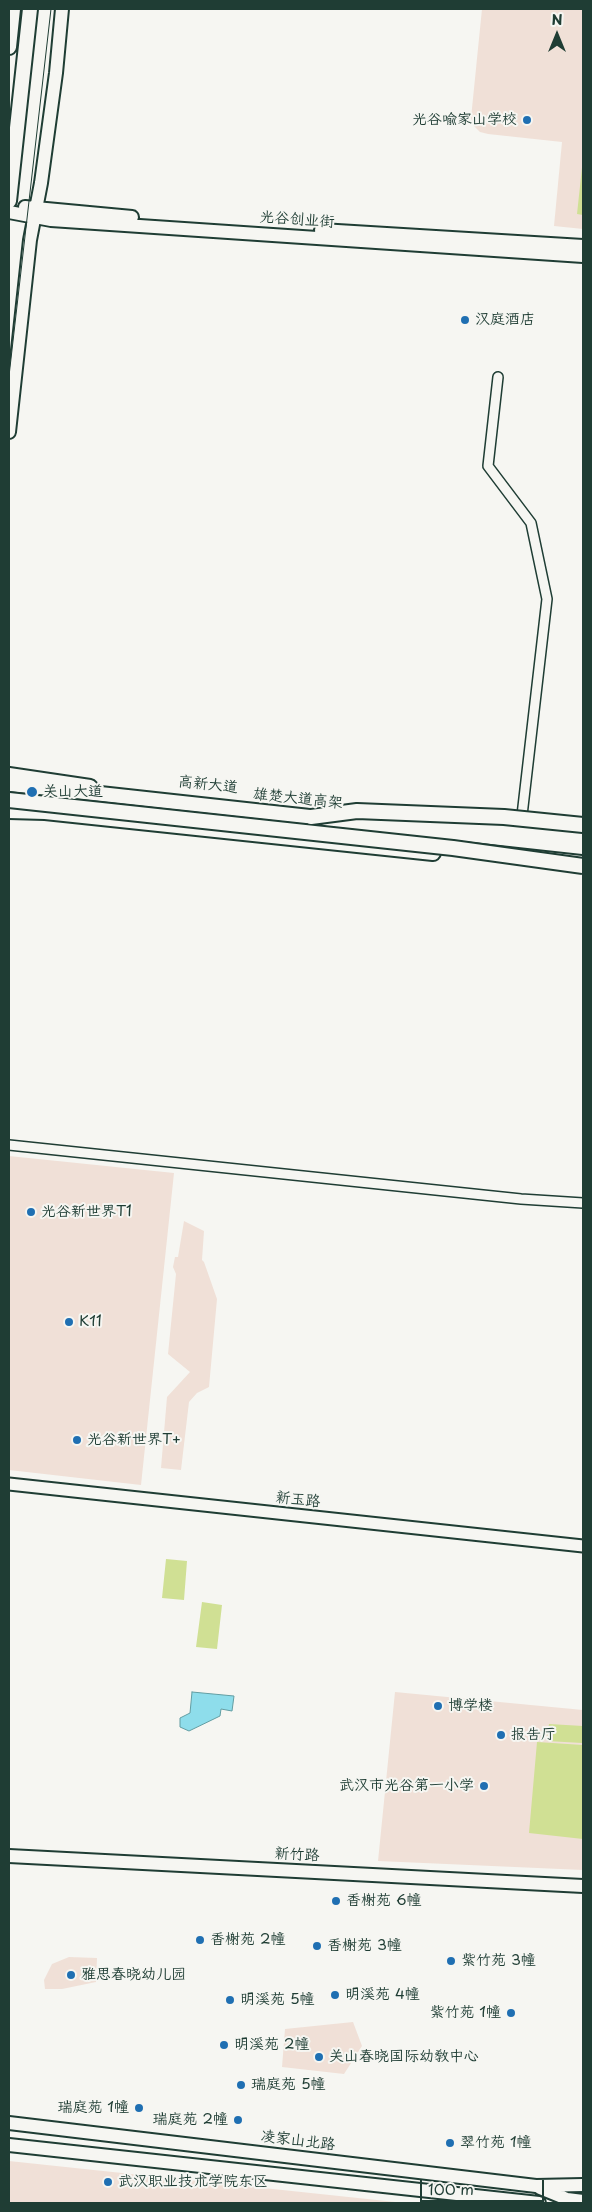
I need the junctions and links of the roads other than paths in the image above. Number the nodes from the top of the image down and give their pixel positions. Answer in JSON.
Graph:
{"nodes":[{"id":1,"x":13,"y":9,"type":"edge"},
{"id":2,"x":30,"y":9,"type":"edge"},
{"id":3,"x":62,"y":9,"type":"edge"},
{"id":4,"x":9,"y":47,"type":"edge"},
{"id":5,"x":9,"y":200,"type":"edge"},
{"id":6,"x":9,"y":204,"type":"edge"},
{"id":7,"x":9,"y":212,"type":"edge"},
{"id":8,"x":35,"y":213,"type":"junction"},
{"id":9,"x":583,"y":246,"type":"edge"},
{"id":10,"x":583,"y":256,"type":"edge"},
{"id":11,"x":498,"y":377,"type":"dead end"},
{"id":12,"x":9,"y":432,"type":"edge"},
{"id":13,"x":9,"y":775,"type":"edge"},
{"id":14,"x":9,"y":784,"type":"edge"},
{"id":15,"x":9,"y":800,"type":"edge"},
{"id":16,"x":9,"y":811,"type":"edge"},
{"id":17,"x":45,"y":812,"type":"junction"},
{"id":18,"x":9,"y":816,"type":"edge"},
{"id":19,"x":311,"y":817,"type":"junction"},
{"id":20,"x":583,"y":825,"type":"edge"},
{"id":21,"x":521,"y":829,"type":"junction"},
{"id":22,"x":583,"y":835,"type":"edge"},
{"id":23,"x":583,"y":848,"type":"edge"},
{"id":24,"x":583,"y":866,"type":"edge"},
{"id":25,"x":9,"y":1145,"type":"edge"},
{"id":26,"x":583,"y":1203,"type":"edge"},
{"id":27,"x":9,"y":1484,"type":"edge"},
{"id":28,"x":583,"y":1546,"type":"edge"},
{"id":29,"x":9,"y":1856,"type":"edge"},
{"id":30,"x":583,"y":1886,"type":"edge"},
{"id":31,"x":9,"y":2124,"type":"edge"},
{"id":32,"x":9,"y":2145,"type":"edge"},
{"id":33,"x":583,"y":2185,"type":"edge"},
{"id":34,"x":536,"y":2186,"type":"junction"},
{"id":35,"x":583,"y":2201,"type":"edge"},
{"id":36,"x":539,"y":2203,"type":"edge"}],
"edges":[{"from":1,"to":4,"type":"main road"},
{"from":2,"to":5,"type":"main road"},
{"from":3,"to":8,"type":"main road"},
{"from":6,"to":8,"type":"main road","name":"光谷创业街"},
{"from":7,"to":8,"type":"main road","name":"光谷创业街"},
{"from":8,"to":9,"type":"main road","name":"光谷创业街"},
{"from":8,"to":10,"type":"main road","name":"光谷创业街"},
{"from":8,"to":12,"type":"main road"},
{"from":11,"to":21,"type":"street"},
{"from":13,"to":21,"type":"main road","name":"高新大道"},
{"from":14,"to":19,"type":"main road","name":"雄楚大道高架"},
{"from":15,"to":24,"type":"main road","bridge":true},
{"from":16,"to":17,"type":"main road"},
{"from":17,"to":18,"type":"main road"},
{"from":17,"to":24,"type":"main road"},
{"from":19,"to":20,"type":"main road","bridge":true},
{"from":19,"to":23,"type":"main road","name":"雄楚大道高架","bridge":true},
{"from":21,"to":22,"type":"main road","name":"高新大道"},
{"from":25,"to":26,"type":"street"},
{"from":27,"to":28,"type":"street","name":"新玉路"},
{"from":29,"to":30,"type":"main road","name":"新竹路"},
{"from":31,"to":34,"type":"main road","name":"凌家山北路"},
{"from":32,"to":36,"type":"main road"},
{"from":33,"to":34,"type":"main road","name":"凌家山北路"},
{"from":34,"to":35,"type":"main road"}]}
